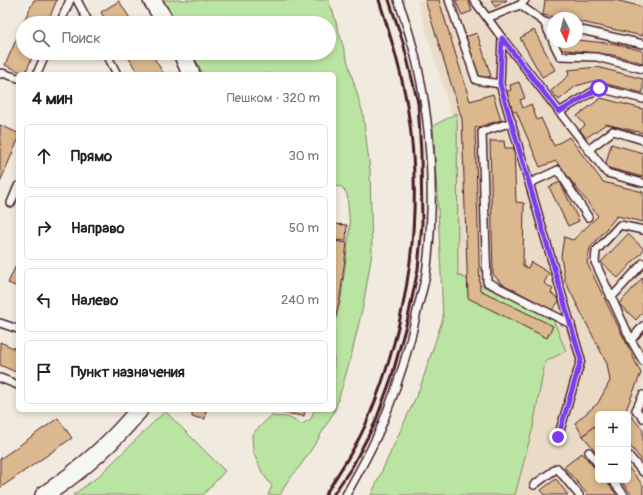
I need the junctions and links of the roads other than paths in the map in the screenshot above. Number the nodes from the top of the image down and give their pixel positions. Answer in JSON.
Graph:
{"nodes":[{"id":1,"x":70,"y":0,"type":"edge"},
{"id":2,"x":77,"y":0,"type":"edge"},
{"id":3,"x":152,"y":0,"type":"edge"},
{"id":4,"x":398,"y":0,"type":"edge"},
{"id":5,"x":450,"y":0,"type":"edge"},
{"id":6,"x":474,"y":0,"type":"edge"},
{"id":7,"x":523,"y":2,"type":"edge"},
{"id":8,"x":63,"y":16,"type":"edge"},
{"id":9,"x":85,"y":16,"type":"edge"},
{"id":10,"x":162,"y":16,"type":"edge"},
{"id":11,"x":487,"y":18,"type":"junction"},
{"id":12,"x":544,"y":22,"type":"junction"},
{"id":13,"x":547,"y":23,"type":"edge"},
{"id":14,"x":547,"y":29,"type":"edge"},
{"id":15,"x":583,"y":30,"type":"edge"},
{"id":16,"x":502,"y":38,"type":"junction"},
{"id":17,"x":643,"y":44,"type":"edge"},
{"id":18,"x":556,"y":48,"type":"edge"},
{"id":19,"x":43,"y":60,"type":"edge"},
{"id":20,"x":110,"y":60,"type":"edge"},
{"id":21,"x":185,"y":60,"type":"edge"},
{"id":22,"x":643,"y":69,"type":"edge"},
{"id":23,"x":38,"y":72,"type":"edge"},
{"id":24,"x":116,"y":72,"type":"edge"},
{"id":25,"x":190,"y":72,"type":"edge"},
{"id":26,"x":0,"y":74,"type":"edge"},
{"id":27,"x":16,"y":77,"type":"edge"},
{"id":28,"x":500,"y":84,"type":"junction"},
{"id":29,"x":643,"y":99,"type":"edge"},
{"id":30,"x":559,"y":112,"type":"junction"},
{"id":31,"x":512,"y":122,"type":"junction"},
{"id":32,"x":643,"y":140,"type":"edge"},
{"id":33,"x":588,"y":150,"type":"junction"},
{"id":34,"x":643,"y":183,"type":"edge"},
{"id":35,"x":530,"y":184,"type":"junction"},
{"id":36,"x":16,"y":191,"type":"edge"},
{"id":37,"x":11,"y":203,"type":"dead end"},
{"id":38,"x":588,"y":218,"type":"dead end"},
{"id":39,"x":643,"y":230,"type":"edge"},
{"id":40,"x":643,"y":263,"type":"edge"},
{"id":41,"x":611,"y":298,"type":"junction"},
{"id":42,"x":0,"y":323,"type":"edge"},
{"id":43,"x":570,"y":324,"type":"junction"},
{"id":44,"x":643,"y":326,"type":"edge"},
{"id":45,"x":16,"y":328,"type":"edge"},
{"id":46,"x":631,"y":340,"type":"junction"},
{"id":47,"x":643,"y":361,"type":"edge"},
{"id":48,"x":0,"y":378,"type":"edge"},
{"id":49,"x":16,"y":384,"type":"edge"},
{"id":50,"x":643,"y":395,"type":"edge"},
{"id":51,"x":137,"y":412,"type":"edge"},
{"id":52,"x":643,"y":418,"type":"edge"},
{"id":53,"x":558,"y":437,"type":"dead end"},
{"id":54,"x":589,"y":452,"type":"dead end"},
{"id":55,"x":631,"y":458,"type":"edge"},
{"id":56,"x":595,"y":460,"type":"edge"},
{"id":57,"x":643,"y":472,"type":"edge"},
{"id":58,"x":614,"y":483,"type":"edge"},
{"id":59,"x":534,"y":485,"type":"dead end"},
{"id":60,"x":44,"y":495,"type":"edge"},
{"id":61,"x":346,"y":495,"type":"edge"},
{"id":62,"x":579,"y":495,"type":"edge"},
{"id":63,"x":624,"y":495,"type":"edge"}],
"edges":[{"from":1,"to":8,"type":"lane"},
{"from":2,"to":9,"type":"lane"},
{"from":3,"to":10,"type":"street"},
{"from":4,"to":61,"type":"lane"},
{"from":5,"to":28,"type":"lane"},
{"from":6,"to":11,"type":"lane"},
{"from":7,"to":11,"type":"lane"},
{"from":7,"to":12,"type":"lane"},
{"from":11,"to":16,"type":"lane"},
{"from":12,"to":13,"type":"lane"},
{"from":12,"to":14,"type":"lane"},
{"from":15,"to":17,"type":"lane"},
{"from":16,"to":28,"type":"lane"},
{"from":16,"to":30,"type":"lane"},
{"from":18,"to":22,"type":"lane"},
{"from":19,"to":23,"type":"lane"},
{"from":20,"to":24,"type":"lane"},
{"from":21,"to":25,"type":"street"},
{"from":26,"to":27,"type":"lane"},
{"from":28,"to":31,"type":"lane"},
{"from":29,"to":30,"type":"lane"},
{"from":30,"to":33,"type":"lane"},
{"from":31,"to":35,"type":"lane"},
{"from":31,"to":43,"type":"lane"},
{"from":32,"to":33,"type":"lane"},
{"from":33,"to":34,"type":"lane"},
{"from":35,"to":38,"type":"lane"},
{"from":35,"to":43,"type":"lane"},
{"from":36,"to":37,"type":"lane"},
{"from":39,"to":41,"type":"lane"},
{"from":40,"to":41,"type":"lane"},
{"from":41,"to":46,"type":"lane"},
{"from":42,"to":45,"type":"lane"},
{"from":43,"to":53,"type":"lane"},
{"from":44,"to":46,"type":"lane"},
{"from":46,"to":47,"type":"lane"},
{"from":48,"to":49,"type":"lane"},
{"from":50,"to":52,"type":"lane"},
{"from":51,"to":60,"type":"street"},
{"from":54,"to":56,"type":"lane"},
{"from":55,"to":57,"type":"lane"},
{"from":58,"to":63,"type":"lane"},
{"from":59,"to":62,"type":"lane"}]}
